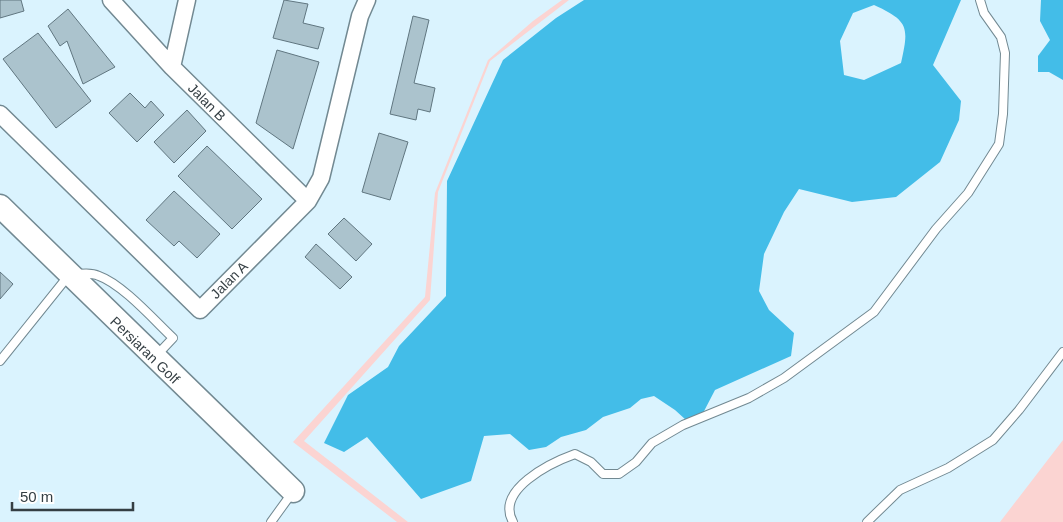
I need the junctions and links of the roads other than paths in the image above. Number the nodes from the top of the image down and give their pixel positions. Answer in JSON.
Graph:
{"nodes":[{"id":1,"x":112,"y":0,"type":"edge"},
{"id":2,"x":187,"y":0,"type":"edge"},
{"id":3,"x":367,"y":0,"type":"edge"},
{"id":4,"x":980,"y":0,"type":"edge"},
{"id":5,"x":172,"y":67,"type":"junction"},
{"id":6,"x":0,"y":114,"type":"edge"},
{"id":7,"x":308,"y":201,"type":"junction"},
{"id":8,"x":0,"y":206,"type":"edge"},
{"id":9,"x":69,"y":275,"type":"junction"},
{"id":10,"x":1063,"y":352,"type":"edge"},
{"id":11,"x":154,"y":358,"type":"junction"},
{"id":12,"x":0,"y":361,"type":"edge"},
{"id":13,"x":293,"y":491,"type":"joint"},
{"id":14,"x":271,"y":522,"type":"edge"},
{"id":15,"x":513,"y":522,"type":"edge"},
{"id":16,"x":867,"y":522,"type":"edge"}],
"edges":[{"from":1,"to":5,"type":"street","name":"Jalan B"},
{"from":2,"to":5,"type":"street"},
{"from":3,"to":7,"type":"street","name":"Jalan A"},
{"from":4,"to":15,"type":"lane"},
{"from":5,"to":7,"type":"street","name":"Jalan B"},
{"from":6,"to":7,"type":"street","name":"Jalan A"},
{"from":8,"to":9,"type":"street","name":"Persiaran Golf"},
{"from":9,"to":11,"type":"street","name":"Persiaran Golf"},
{"from":9,"to":11,"type":"lane"},
{"from":9,"to":12,"type":"lane"},
{"from":10,"to":16,"type":"lane"},
{"from":11,"to":13,"type":"street","name":"Persiaran Golf"},
{"from":13,"to":14,"type":"lane"}]}
